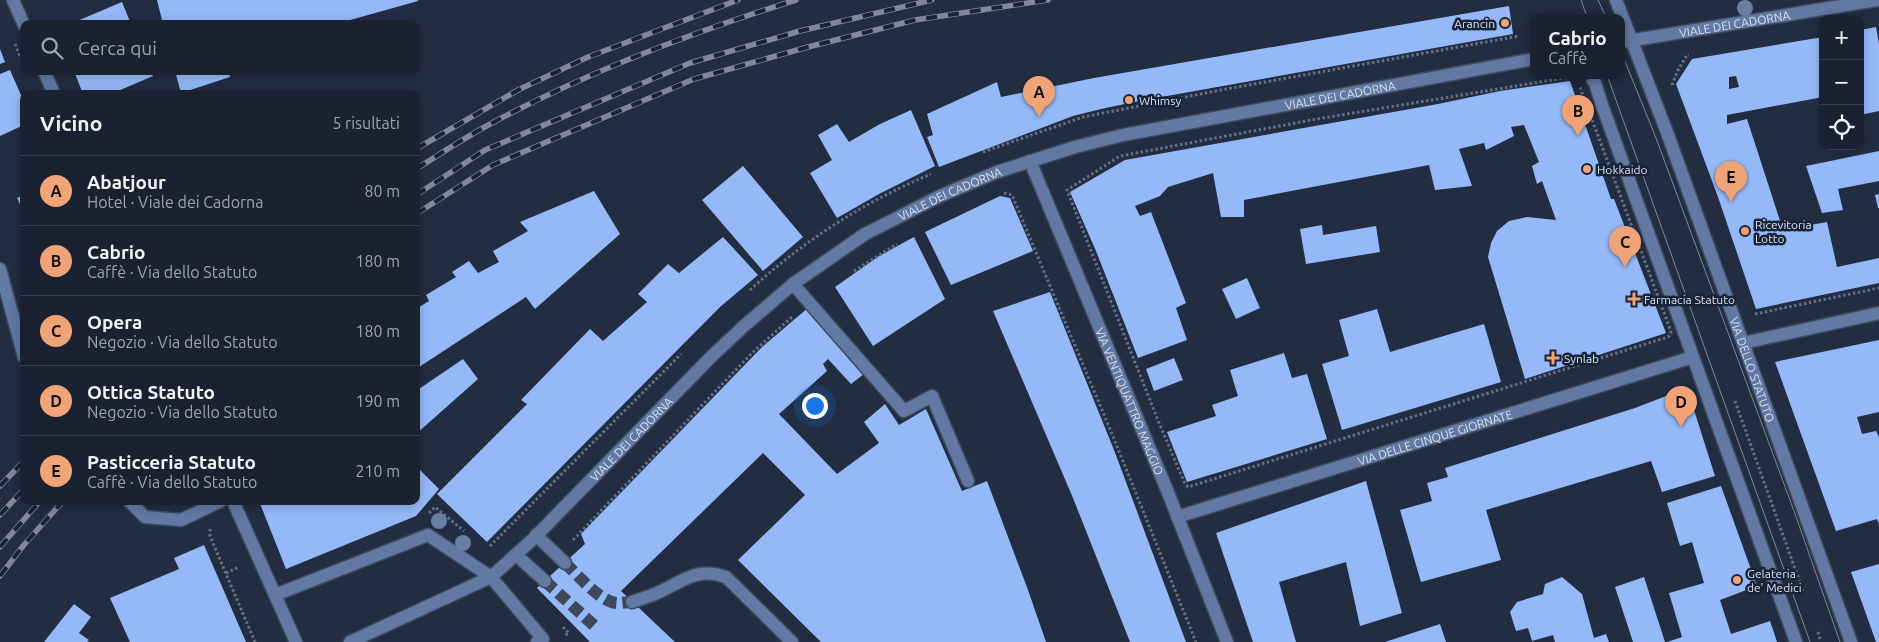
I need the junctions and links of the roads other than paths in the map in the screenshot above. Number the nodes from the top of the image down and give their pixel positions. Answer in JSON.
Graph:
{"nodes":[{"id":1,"x":13,"y":0,"type":"edge"},
{"id":2,"x":1616,"y":0,"type":"edge"},
{"id":3,"x":1877,"y":0,"type":"edge"},
{"id":4,"x":1620,"y":14,"type":"edge"},
{"id":5,"x":22,"y":20,"type":"edge"},
{"id":6,"x":1627,"y":42,"type":"edge"},
{"id":7,"x":1530,"y":60,"type":"edge"},
{"id":8,"x":46,"y":75,"type":"edge"},
{"id":9,"x":1592,"y":79,"type":"edge"},
{"id":10,"x":52,"y":90,"type":"edge"},
{"id":11,"x":1030,"y":161,"type":"junction"},
{"id":12,"x":0,"y":269,"type":"edge"},
{"id":13,"x":794,"y":284,"type":"junction"},
{"id":14,"x":1879,"y":313,"type":"edge"},
{"id":15,"x":20,"y":342,"type":"edge"},
{"id":16,"x":1743,"y":343,"type":"junction"},
{"id":17,"x":1693,"y":357,"type":"junction"},
{"id":18,"x":968,"y":481,"type":"dead end"},
{"id":19,"x":133,"y":505,"type":"edge"},
{"id":20,"x":213,"y":505,"type":"edge"},
{"id":21,"x":235,"y":505,"type":"edge"},
{"id":22,"x":1177,"y":516,"type":"junction"},
{"id":23,"x":535,"y":537,"type":"junction"},
{"id":24,"x":516,"y":555,"type":"junction"},
{"id":25,"x":561,"y":559,"type":"tunnel mouth"},
{"id":26,"x":491,"y":577,"type":"junction"},
{"id":27,"x":544,"y":581,"type":"tunnel mouth"},
{"id":28,"x":275,"y":595,"type":"junction"},
{"id":29,"x":632,"y":602,"type":"tunnel mouth"},
{"id":30,"x":296,"y":642,"type":"edge"},
{"id":31,"x":350,"y":642,"type":"edge"},
{"id":32,"x":537,"y":642,"type":"edge"},
{"id":33,"x":792,"y":642,"type":"edge"},
{"id":34,"x":1227,"y":642,"type":"edge"},
{"id":35,"x":1796,"y":642,"type":"edge"},
{"id":36,"x":1851,"y":642,"type":"edge"}],
"edges":[{"from":1,"to":5,"type":"street"},
{"from":2,"to":4,"type":"street","name":"VIA DELLO STATUTO"},
{"from":3,"to":6,"type":"street","name":"VIALE DEI CADORNA"},
{"from":6,"to":16,"type":"street","name":"VIA DELLO STATUTO"},
{"from":7,"to":11,"type":"street","name":"VIALE DEI CADORNA"},
{"from":8,"to":10,"type":"street"},
{"from":9,"to":17,"type":"street"},
{"from":11,"to":13,"type":"street","name":"VIALE DEI CADORNA"},
{"from":11,"to":22,"type":"street","name":"VIA VENTIQUATTRO MAGGIO"},
{"from":12,"to":15,"type":"street"},
{"from":13,"to":18,"type":"street"},
{"from":13,"to":23,"type":"street","name":"VIALE DEI CADORNA"},
{"from":14,"to":16,"type":"street"},
{"from":16,"to":36,"type":"street","name":"VIA DELLO STATUTO"},
{"from":17,"to":22,"type":"street","name":"VIA DELLE CINQUE GIORNATE"},
{"from":17,"to":35,"type":"street"},
{"from":19,"to":20,"type":"street"},
{"from":21,"to":28,"type":"street"},
{"from":22,"to":34,"type":"street","name":"VIA VENTIQUATTRO MAGGIO"},
{"from":23,"to":24,"type":"street","name":"VIALE DEI CADORNA"},
{"from":23,"to":25,"type":"street"},
{"from":24,"to":26,"type":"street","name":"VIALE DEI CADORNA"},
{"from":24,"to":27,"type":"street"},
{"from":26,"to":28,"type":"street"},
{"from":26,"to":31,"type":"street","name":"VIALE DEI CADORNA"},
{"from":26,"to":32,"type":"street"},
{"from":28,"to":30,"type":"street"},
{"from":29,"to":33,"type":"street"}]}
